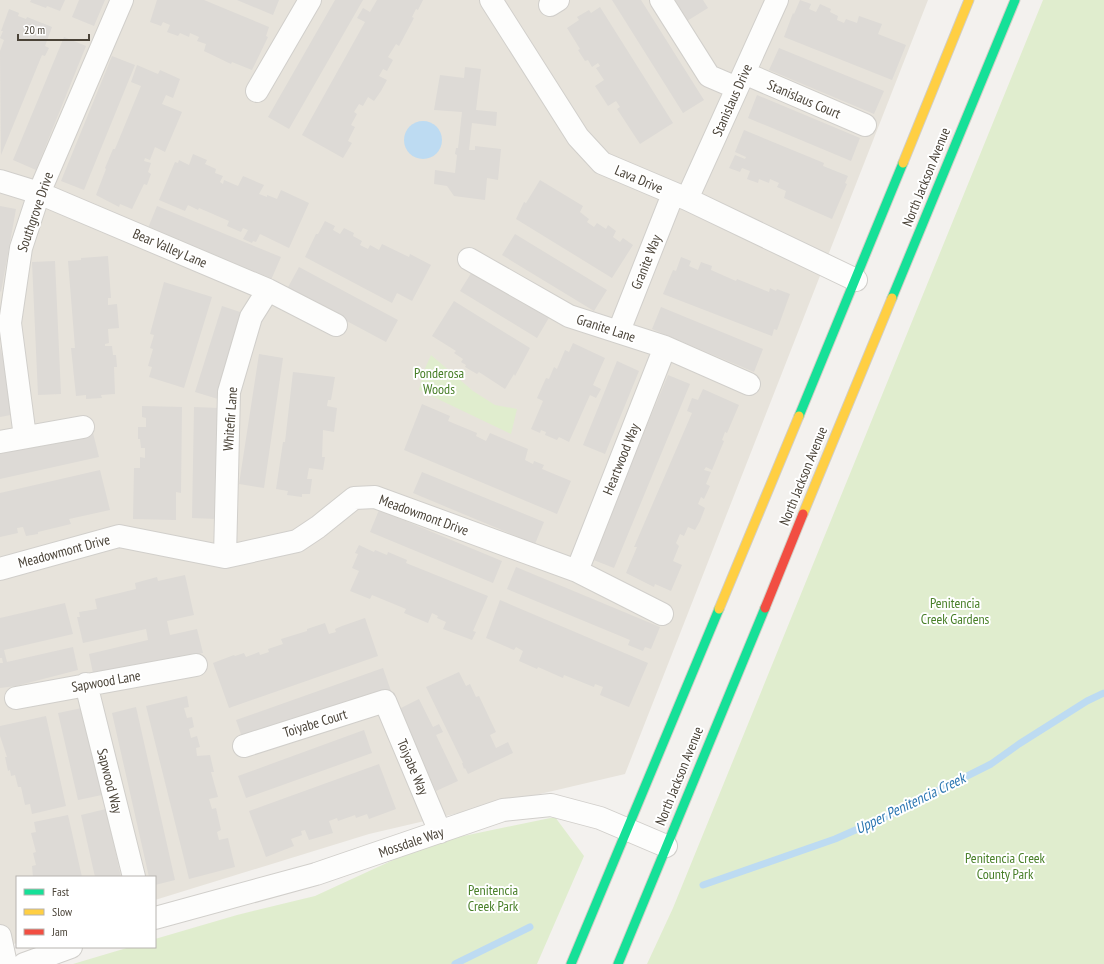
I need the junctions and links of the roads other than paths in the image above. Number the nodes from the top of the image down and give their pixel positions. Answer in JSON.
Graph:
{"nodes":[{"id":1,"x":122,"y":0,"type":"edge"},
{"id":2,"x":310,"y":0,"type":"edge"},
{"id":3,"x":491,"y":0,"type":"edge"},
{"id":4,"x":661,"y":0,"type":"edge"},
{"id":5,"x":776,"y":0,"type":"edge"},
{"id":6,"x":969,"y":0,"type":"edge"},
{"id":7,"x":1015,"y":0,"type":"edge"},
{"id":8,"x":740,"y":80,"type":"junction"},
{"id":9,"x":257,"y":91,"type":"dead end"},
{"id":10,"x":865,"y":125,"type":"dead end"},
{"id":11,"x":0,"y":181,"type":"edge"},
{"id":12,"x":39,"y":193,"type":"junction"},
{"id":13,"x":680,"y":196,"type":"junction"},
{"id":14,"x":469,"y":259,"type":"dead end"},
{"id":15,"x":856,"y":280,"type":"junction"},
{"id":16,"x":268,"y":290,"type":"junction"},
{"id":17,"x":336,"y":325,"type":"dead end"},
{"id":18,"x":619,"y":331,"type":"junction"},
{"id":19,"x":665,"y":347,"type":"junction"},
{"id":20,"x":749,"y":384,"type":"dead end"},
{"id":21,"x":83,"y":427,"type":"dead end"},
{"id":22,"x":25,"y":437,"type":"junction"},
{"id":23,"x":0,"y":442,"type":"edge"},
{"id":24,"x":224,"y":557,"type":"junction"},
{"id":25,"x":0,"y":569,"type":"edge"},
{"id":26,"x":577,"y":571,"type":"junction"},
{"id":27,"x":662,"y":614,"type":"dead end"},
{"id":28,"x":196,"y":665,"type":"dead end"},
{"id":29,"x":86,"y":684,"type":"junction"},
{"id":30,"x":16,"y":698,"type":"dead end"},
{"id":31,"x":386,"y":701,"type":"joint"},
{"id":32,"x":244,"y":746,"type":"dead end"},
{"id":33,"x":626,"y":830,"type":"junction"},
{"id":34,"x":440,"y":832,"type":"junction"},
{"id":35,"x":666,"y":846,"type":"junction"},
{"id":36,"x":134,"y":876,"type":"edge"},
{"id":37,"x":156,"y":918,"type":"edge"},
{"id":38,"x":0,"y":936,"type":"edge"},
{"id":39,"x":68,"y":948,"type":"edge"},
{"id":40,"x":6,"y":964,"type":"edge"},
{"id":41,"x":24,"y":964,"type":"edge"},
{"id":42,"x":572,"y":964,"type":"edge"},
{"id":43,"x":618,"y":964,"type":"edge"}],
"edges":[{"from":1,"to":12,"type":"street","name":"Southgrove Drive"},
{"from":2,"to":9,"type":"street"},
{"from":3,"to":13,"type":"street","name":"Lava Drive"},
{"from":4,"to":8,"type":"street","name":"Stanislaus Court"},
{"from":5,"to":8,"type":"street","name":"Stanislaus Drive"},
{"from":6,"to":15,"type":"main road","name":"North Jackson Avenue"},
{"from":7,"to":35,"type":"main road","name":"North Jackson Avenue"},
{"from":8,"to":10,"type":"street","name":"Stanislaus Court"},
{"from":8,"to":13,"type":"street","name":"Stanislaus Drive"},
{"from":11,"to":12,"type":"street","name":"Bear Valley Lane"},
{"from":12,"to":16,"type":"street","name":"Bear Valley Lane"},
{"from":12,"to":22,"type":"street","name":"Southgrove Drive"},
{"from":13,"to":15,"type":"street","name":"Lava Drive"},
{"from":13,"to":18,"type":"street","name":"Granite Way"},
{"from":14,"to":18,"type":"street","name":"Granite Lane"},
{"from":15,"to":33,"type":"main road","name":"North Jackson Avenue"},
{"from":16,"to":17,"type":"street","name":"Bear Valley Lane"},
{"from":16,"to":24,"type":"street","name":"Whitefir Lane"},
{"from":18,"to":19,"type":"street","name":"Granite Lane"},
{"from":19,"to":20,"type":"street","name":"Granite Lane"},
{"from":19,"to":26,"type":"street","name":"Heartwood Way"},
{"from":21,"to":22,"type":"street"},
{"from":22,"to":23,"type":"street"},
{"from":24,"to":25,"type":"street","name":"Meadowmont Drive"},
{"from":24,"to":26,"type":"street","name":"Meadowmont Drive"},
{"from":26,"to":27,"type":"street","name":"Meadowmont Drive"},
{"from":28,"to":29,"type":"street","name":"Sapwood Lane"},
{"from":29,"to":30,"type":"street","name":"Sapwood Lane"},
{"from":29,"to":36,"type":"street","name":"Sapwood Way"},
{"from":31,"to":32,"type":"street","name":"Toiyabe Court"},
{"from":31,"to":34,"type":"street","name":"Toiyabe Way"},
{"from":33,"to":34,"type":"street","name":"Mossdale Way"},
{"from":33,"to":35,"type":"street","name":"Mossdale Way"},
{"from":33,"to":42,"type":"main road","name":"North Jackson Avenue"},
{"from":34,"to":37,"type":"street","name":"Mossdale Way"},
{"from":35,"to":43,"type":"main road","name":"North Jackson Avenue"},
{"from":38,"to":40,"type":"street"},
{"from":39,"to":41,"type":"street"}]}
